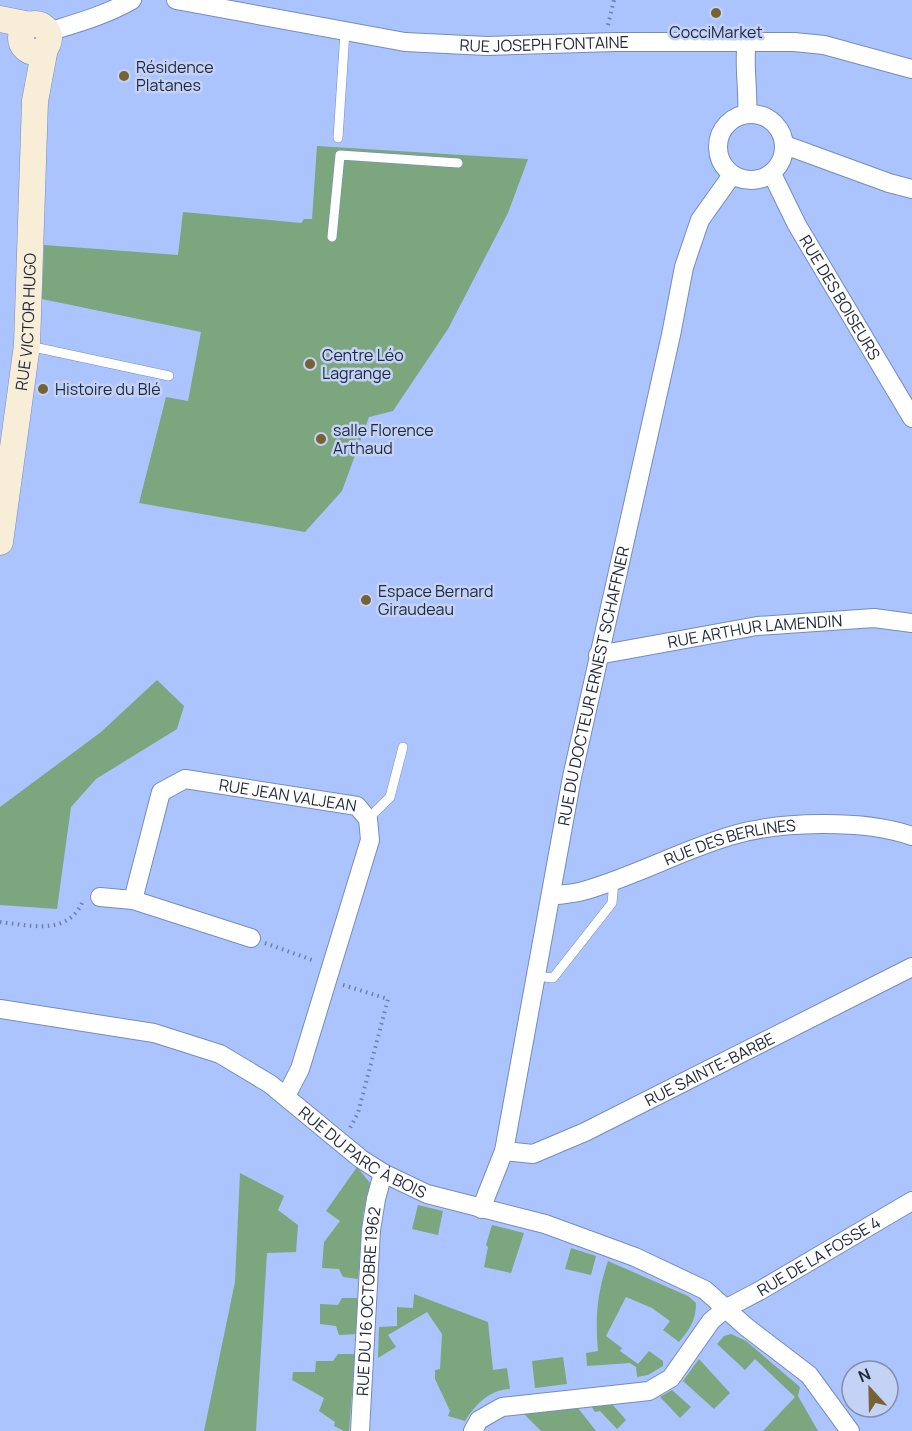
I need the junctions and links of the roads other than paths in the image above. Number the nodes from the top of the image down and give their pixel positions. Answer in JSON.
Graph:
{"nodes":[{"id":1,"x":132,"y":0,"type":"edge"},
{"id":2,"x":176,"y":0,"type":"edge"},
{"id":3,"x":0,"y":21,"type":"edge"},
{"id":4,"x":345,"y":32,"type":"junction"},
{"id":5,"x":34,"y":38,"type":"junction"},
{"id":6,"x":747,"y":41,"type":"junction"},
{"id":7,"x":912,"y":69,"type":"edge"},
{"id":8,"x":747,"y":114,"type":"junction"},
{"id":9,"x":338,"y":138,"type":"dead end"},
{"id":10,"x":785,"y":145,"type":"junction"},
{"id":11,"x":458,"y":163,"type":"dead end"},
{"id":12,"x":772,"y":174,"type":"junction"},
{"id":13,"x":732,"y":175,"type":"junction"},
{"id":14,"x":912,"y":189,"type":"edge"},
{"id":15,"x":332,"y":237,"type":"dead end"},
{"id":16,"x":27,"y":345,"type":"junction"},
{"id":17,"x":169,"y":376,"type":"dead end"},
{"id":18,"x":912,"y":418,"type":"edge"},
{"id":19,"x":7,"y":438,"type":"edge"},
{"id":20,"x":0,"y":542,"type":"edge"},
{"id":21,"x":912,"y":623,"type":"edge"},
{"id":22,"x":598,"y":655,"type":"junction"},
{"id":23,"x":403,"y":747,"type":"dead end"},
{"id":24,"x":368,"y":819,"type":"junction"},
{"id":25,"x":912,"y":836,"type":"edge"},
{"id":26,"x":614,"y":879,"type":"junction"},
{"id":27,"x":551,"y":896,"type":"junction"},
{"id":28,"x":100,"y":897,"type":"road end"},
{"id":29,"x":133,"y":900,"type":"junction"},
{"id":30,"x":251,"y":938,"type":"road end"},
{"id":31,"x":912,"y":967,"type":"edge"},
{"id":32,"x":535,"y":976,"type":"junction"},
{"id":33,"x":0,"y":1009,"type":"edge"},
{"id":34,"x":286,"y":1096,"type":"junction"},
{"id":35,"x":504,"y":1152,"type":"junction"},
{"id":36,"x":383,"y":1173,"type":"junction"},
{"id":37,"x":912,"y":1201,"type":"edge"},
{"id":38,"x":481,"y":1209,"type":"junction"},
{"id":39,"x":725,"y":1309,"type":"junction"},
{"id":40,"x":360,"y":1431,"type":"edge"},
{"id":41,"x":473,"y":1431,"type":"edge"},
{"id":42,"x":850,"y":1431,"type":"edge"}],
"edges":[{"from":1,"to":5,"type":"street"},
{"from":2,"to":4,"type":"street","name":"RUE JOSEPH FONTAINE"},
{"from":3,"to":5,"type":"street"},
{"from":4,"to":6,"type":"street","name":"RUE JOSEPH FONTAINE"},
{"from":4,"to":9,"type":"lane"},
{"from":5,"to":16,"type":"street","name":"RUE VICTOR HUGO"},
{"from":6,"to":7,"type":"street","name":"RUE JOSEPH FONTAINE"},
{"from":6,"to":8,"type":"street"},
{"from":8,"to":10,"type":"street"},
{"from":8,"to":13,"type":"street"},
{"from":10,"to":12,"type":"street"},
{"from":10,"to":14,"type":"street"},
{"from":11,"to":15,"type":"lane"},
{"from":12,"to":13,"type":"street"},
{"from":12,"to":18,"type":"street","name":"RUE DES BOISEURS"},
{"from":13,"to":22,"type":"street","name":"RUE DU DOCTEUR ERNEST SCHAFFNER"},
{"from":16,"to":17,"type":"lane"},
{"from":16,"to":19,"type":"street","name":"RUE VICTOR HUGO"},
{"from":19,"to":20,"type":"street","name":"RUE VICTOR HUGO"},
{"from":21,"to":22,"type":"street","name":"RUE ARTHUR LAMENDIN"},
{"from":22,"to":27,"type":"street","name":"RUE DU DOCTEUR ERNEST SCHAFFNER"},
{"from":23,"to":24,"type":"lane"},
{"from":24,"to":29,"type":"street","name":"RUE JEAN VALJEAN"},
{"from":24,"to":34,"type":"street","name":"RUE JEAN VALJEAN"},
{"from":25,"to":26,"type":"street","name":"RUE DES BERLINES"},
{"from":26,"to":27,"type":"street","name":"RUE DES BERLINES"},
{"from":26,"to":32,"type":"lane"},
{"from":27,"to":32,"type":"street","name":"RUE DU DOCTEUR ERNEST SCHAFFNER"},
{"from":28,"to":29,"type":"street"},
{"from":29,"to":30,"type":"street"},
{"from":31,"to":35,"type":"street","name":"RUE SAINTE-BARBE"},
{"from":32,"to":35,"type":"street","name":"RUE DU DOCTEUR ERNEST SCHAFFNER"},
{"from":33,"to":34,"type":"street","name":"RUE DU PARC À BOIS"},
{"from":34,"to":36,"type":"street","name":"RUE DU PARC À BOIS"},
{"from":35,"to":38,"type":"street","name":"RUE DU DOCTEUR ERNEST SCHAFFNER"},
{"from":36,"to":38,"type":"street","name":"RUE DU PARC À BOIS"},
{"from":36,"to":40,"type":"street","name":"RUE DU 16 OCTOBRE 1962"},
{"from":37,"to":39,"type":"street","name":"RUE DE LA FOSSE 4"},
{"from":38,"to":39,"type":"street","name":"RUE DU PARC À BOIS"},
{"from":39,"to":41,"type":"street"},
{"from":39,"to":42,"type":"street","name":"RUE DU PARC À BOIS"}]}
